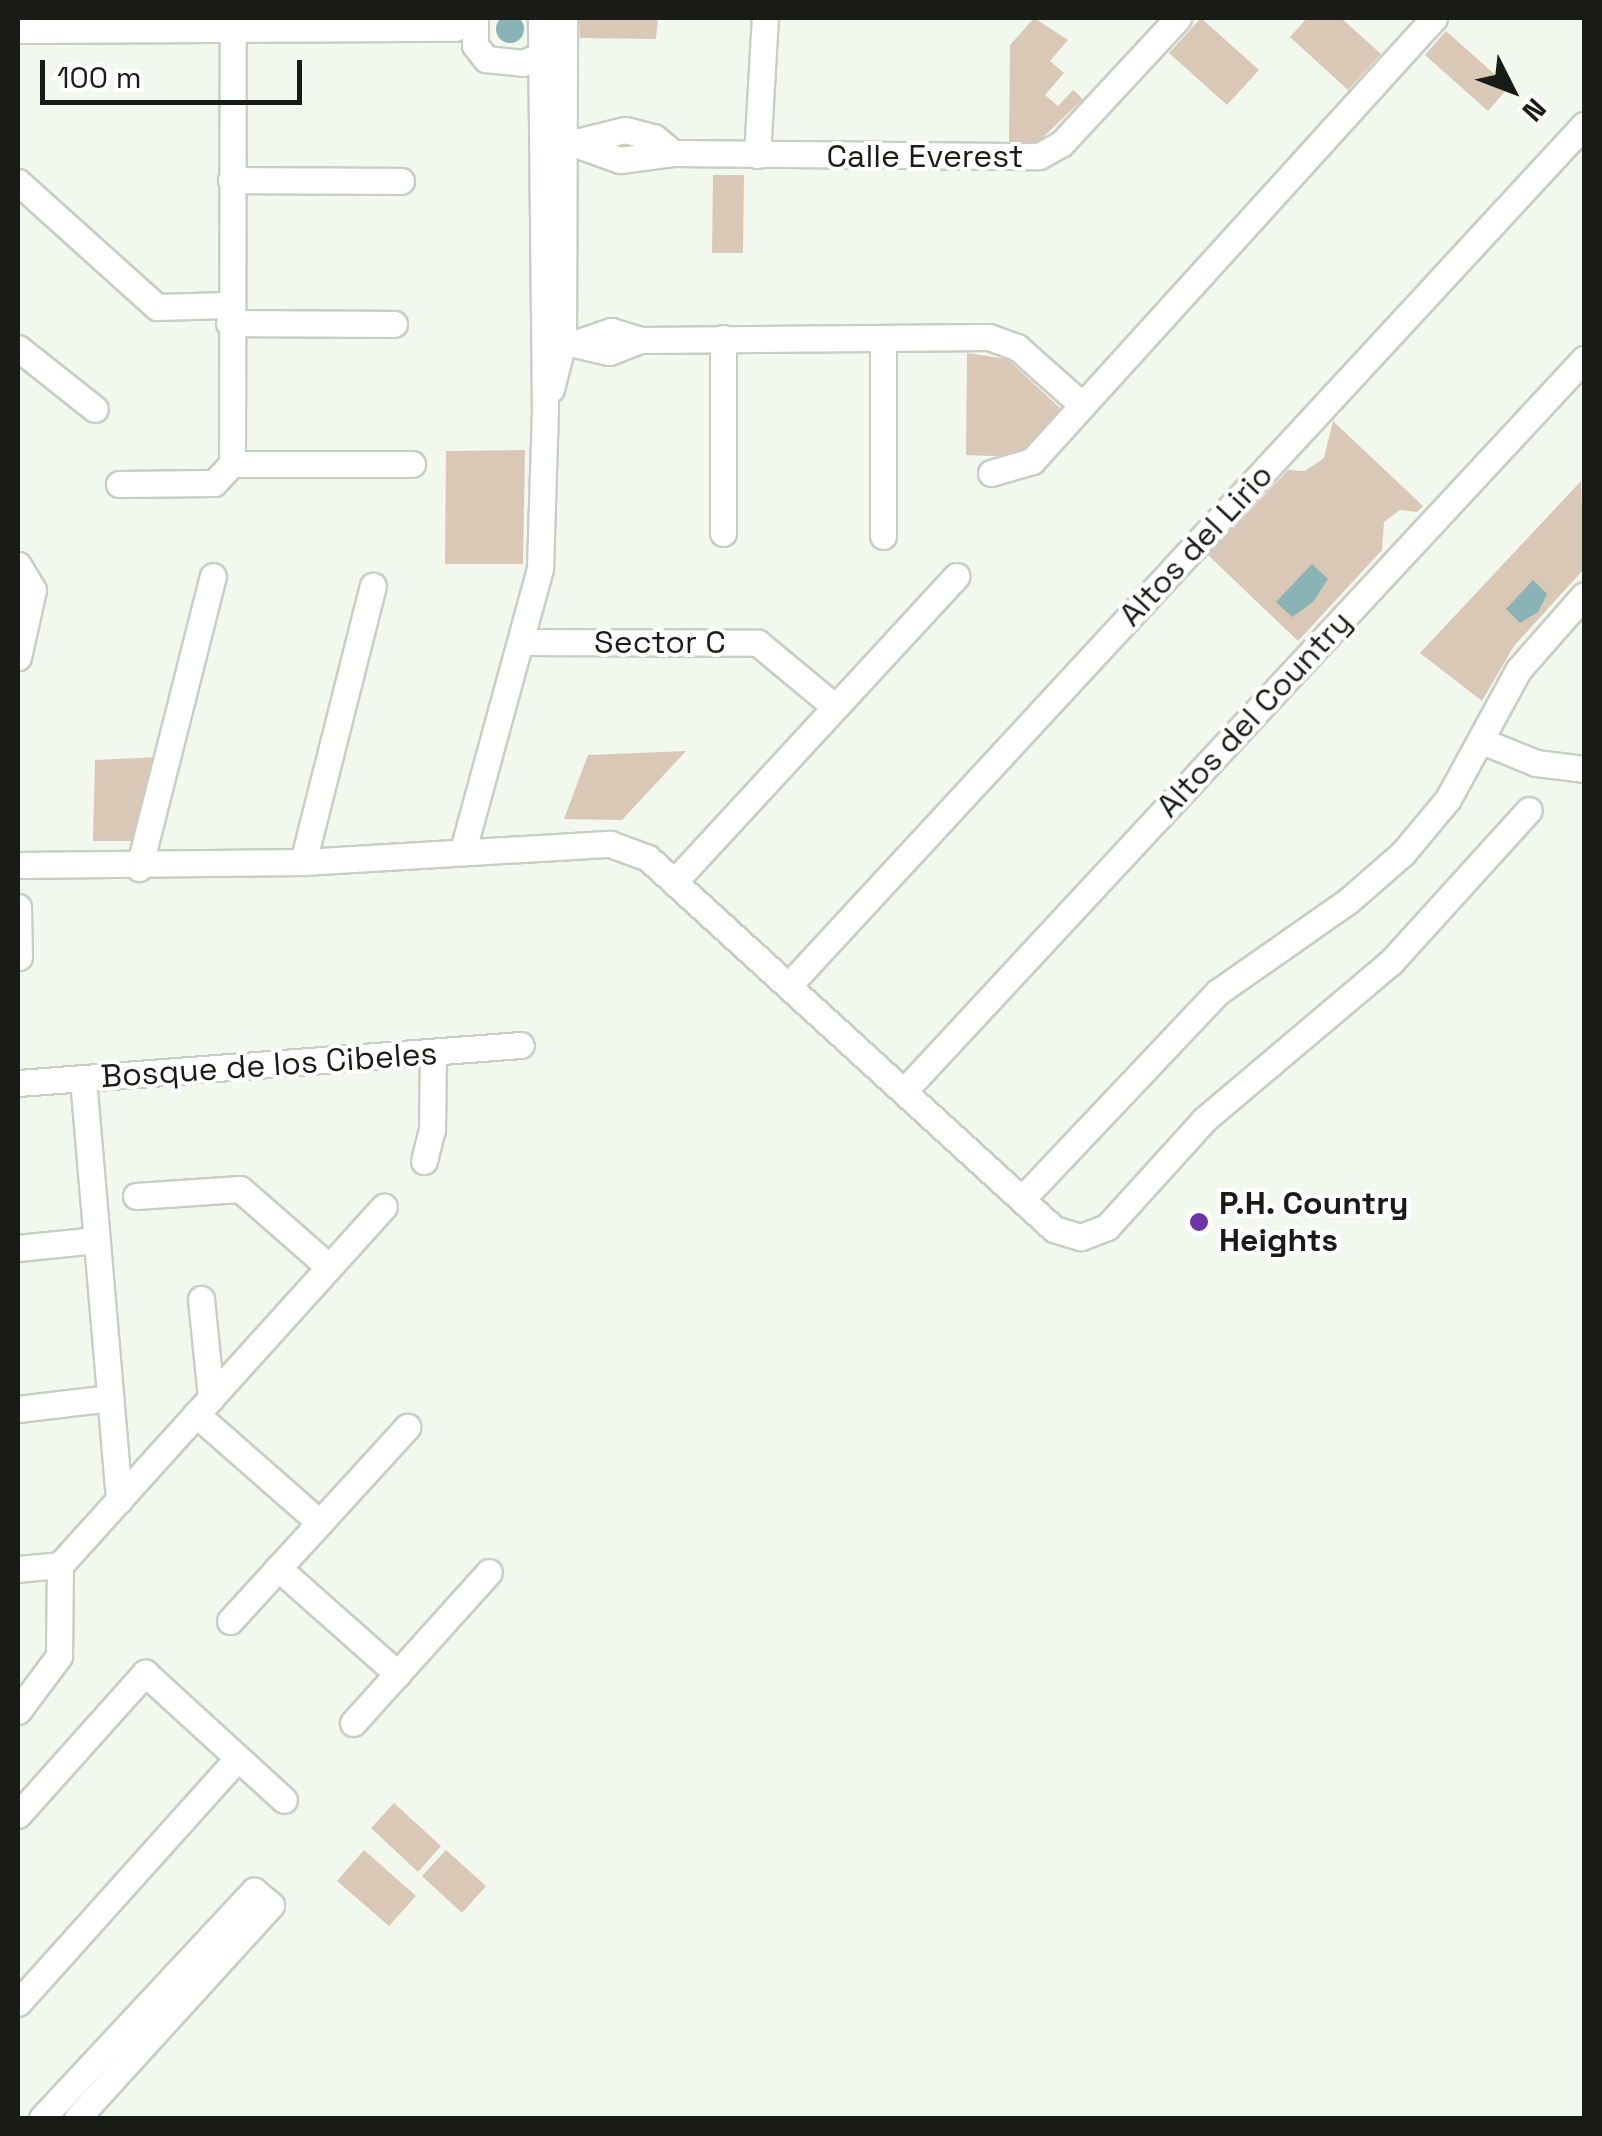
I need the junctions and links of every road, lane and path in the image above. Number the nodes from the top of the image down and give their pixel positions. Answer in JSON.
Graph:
{"nodes":[{"id":1,"x":540,"y":18,"type":"edge"},
{"id":2,"x":564,"y":18,"type":"edge"},
{"id":3,"x":765,"y":18,"type":"edge"},
{"id":4,"x":1178,"y":18,"type":"edge"},
{"id":5,"x":1434,"y":18,"type":"edge"},
{"id":6,"x":467,"y":21,"type":"edge"},
{"id":7,"x":233,"y":23,"type":"edge"},
{"id":8,"x":376,"y":23,"type":"edge"},
{"id":9,"x":87,"y":24,"type":"edge"},
{"id":10,"x":18,"y":30,"type":"edge"},
{"id":11,"x":552,"y":51,"type":"junction"},
{"id":12,"x":1584,"y":125,"type":"edge"},
{"id":13,"x":572,"y":145,"type":"junction"},
{"id":14,"x":539,"y":146,"type":"junction"},
{"id":15,"x":756,"y":155,"type":"junction"},
{"id":16,"x":231,"y":180,"type":"junction"},
{"id":17,"x":401,"y":181,"type":"dead end"},
{"id":18,"x":18,"y":182,"type":"edge"},
{"id":19,"x":228,"y":314,"type":"junction"},
{"id":20,"x":394,"y":324,"type":"dead end"},
{"id":21,"x":723,"y":338,"type":"junction"},
{"id":22,"x":883,"y":338,"type":"junction"},
{"id":23,"x":560,"y":342,"type":"junction"},
{"id":24,"x":18,"y":348,"type":"edge"},
{"id":25,"x":1584,"y":358,"type":"edge"},
{"id":26,"x":1082,"y":405,"type":"junction"},
{"id":27,"x":95,"y":409,"type":"dead end"},
{"id":28,"x":232,"y":464,"type":"junction"},
{"id":29,"x":412,"y":464,"type":"dead end"},
{"id":30,"x":991,"y":474,"type":"dead end"},
{"id":31,"x":120,"y":484,"type":"dead end"},
{"id":32,"x":724,"y":533,"type":"dead end"},
{"id":33,"x":883,"y":536,"type":"dead end"},
{"id":34,"x":18,"y":565,"type":"edge"},
{"id":35,"x":213,"y":576,"type":"dead end"},
{"id":36,"x":956,"y":576,"type":"dead end"},
{"id":37,"x":372,"y":586,"type":"dead end"},
{"id":38,"x":1584,"y":594,"type":"edge"},
{"id":39,"x":522,"y":642,"type":"junction"},
{"id":40,"x":18,"y":657,"type":"edge"},
{"id":41,"x":835,"y":707,"type":"junction"},
{"id":42,"x":1482,"y":741,"type":"junction"},
{"id":43,"x":1584,"y":769,"type":"edge"},
{"id":44,"x":1530,"y":810,"type":"dead end"},
{"id":45,"x":463,"y":850,"type":"junction"},
{"id":46,"x":303,"y":862,"type":"junction"},
{"id":47,"x":18,"y":865,"type":"edge"},
{"id":48,"x":139,"y":868,"type":"junction"},
{"id":49,"x":675,"y":881,"type":"junction"},
{"id":50,"x":18,"y":907,"type":"edge"},
{"id":51,"x":19,"y":957,"type":"edge"},
{"id":52,"x":789,"y":985,"type":"junction"},
{"id":53,"x":521,"y":1045,"type":"dead end"},
{"id":54,"x":433,"y":1053,"type":"junction"},
{"id":55,"x":83,"y":1078,"type":"junction"},
{"id":56,"x":18,"y":1083,"type":"edge"},
{"id":57,"x":904,"y":1091,"type":"junction"},
{"id":58,"x":424,"y":1161,"type":"dead end"},
{"id":59,"x":136,"y":1196,"type":"dead end"},
{"id":60,"x":1022,"y":1199,"type":"junction"},
{"id":61,"x":384,"y":1207,"type":"dead end"},
{"id":62,"x":96,"y":1240,"type":"junction"},
{"id":63,"x":18,"y":1248,"type":"edge"},
{"id":64,"x":329,"y":1267,"type":"junction"},
{"id":65,"x":200,"y":1300,"type":"dead end"},
{"id":66,"x":110,"y":1398,"type":"junction"},
{"id":67,"x":204,"y":1406,"type":"junction"},
{"id":68,"x":18,"y":1408,"type":"edge"},
{"id":69,"x":407,"y":1426,"type":"dead end"},
{"id":70,"x":158,"y":1457,"type":"junction"},
{"id":71,"x":116,"y":1468,"type":"junction"},
{"id":72,"x":118,"y":1500,"type":"junction"},
{"id":73,"x":320,"y":1523,"type":"junction"},
{"id":74,"x":60,"y":1564,"type":"junction"},
{"id":75,"x":278,"y":1568,"type":"junction"},
{"id":76,"x":18,"y":1569,"type":"edge"},
{"id":77,"x":489,"y":1572,"type":"dead end"},
{"id":78,"x":230,"y":1620,"type":"dead end"},
{"id":79,"x":398,"y":1674,"type":"junction"},
{"id":80,"x":18,"y":1712,"type":"edge"},
{"id":81,"x":353,"y":1723,"type":"dead end"},
{"id":82,"x":238,"y":1758,"type":"junction"},
{"id":83,"x":284,"y":1800,"type":"dead end"},
{"id":84,"x":18,"y":1815,"type":"edge"},
{"id":85,"x":18,"y":2003,"type":"edge"},
{"id":86,"x":152,"y":2014,"type":"junction"},
{"id":87,"x":45,"y":2117,"type":"edge"},
{"id":88,"x":76,"y":2118,"type":"edge"}],
"edges":[{"from":1,"to":11,"type":"street"},
{"from":2,"to":11,"type":"street"},
{"from":3,"to":15,"type":"street"},
{"from":4,"to":15,"type":"street","name":"Calle Everest"},
{"from":5,"to":26,"type":"street"},
{"from":6,"to":8,"type":"street"},
{"from":6,"to":11,"type":"street"},
{"from":7,"to":8,"type":"street"},
{"from":7,"to":9,"type":"street"},
{"from":7,"to":16,"type":"street"},
{"from":9,"to":10,"type":"street"},
{"from":11,"to":13,"type":"street"},
{"from":11,"to":14,"type":"street"},
{"from":12,"to":52,"type":"street","name":"Altos del Lirio"},
{"from":13,"to":14,"type":"street","name":"Calle Everest"},
{"from":13,"to":15,"type":"street","name":"Calle Everest"},
{"from":13,"to":23,"type":"street"},
{"from":14,"to":23,"type":"street"},
{"from":16,"to":17,"type":"street"},
{"from":16,"to":19,"type":"street"},
{"from":18,"to":19,"type":"street"},
{"from":19,"to":20,"type":"street"},
{"from":19,"to":28,"type":"street"},
{"from":21,"to":22,"type":"street"},
{"from":21,"to":23,"type":"street"},
{"from":21,"to":32,"type":"street"},
{"from":22,"to":26,"type":"street"},
{"from":22,"to":33,"type":"street"},
{"from":23,"to":39,"type":"street"},
{"from":24,"to":27,"type":"street"},
{"from":25,"to":57,"type":"street","name":"Altos del Country"},
{"from":26,"to":30,"type":"street"},
{"from":28,"to":29,"type":"street"},
{"from":28,"to":31,"type":"street"},
{"from":34,"to":40,"type":"street"},
{"from":35,"to":48,"type":"street"},
{"from":36,"to":41,"type":"street"},
{"from":37,"to":46,"type":"street"},
{"from":38,"to":42,"type":"street"},
{"from":39,"to":41,"type":"street","name":"Sector C"},
{"from":39,"to":45,"type":"street"},
{"from":41,"to":49,"type":"street"},
{"from":42,"to":43,"type":"street"},
{"from":42,"to":60,"type":"street"},
{"from":44,"to":60,"type":"street"},
{"from":45,"to":46,"type":"street"},
{"from":45,"to":49,"type":"street"},
{"from":46,"to":48,"type":"street"},
{"from":47,"to":48,"type":"street"},
{"from":49,"to":52,"type":"street"},
{"from":50,"to":51,"type":"street"},
{"from":52,"to":57,"type":"street"},
{"from":53,"to":54,"type":"street","name":"Bosque de los Cibeles"},
{"from":54,"to":55,"type":"street","name":"Bosque de los Cibeles"},
{"from":54,"to":58,"type":"street"},
{"from":55,"to":56,"type":"street","name":"Bosque de los Cibeles"},
{"from":55,"to":62,"type":"street"},
{"from":57,"to":60,"type":"street"},
{"from":59,"to":64,"type":"street"},
{"from":61,"to":64,"type":"street"},
{"from":62,"to":63,"type":"street"},
{"from":62,"to":66,"type":"street"},
{"from":64,"to":67,"type":"street"},
{"from":65,"to":67,"type":"street"},
{"from":66,"to":68,"type":"street"},
{"from":66,"to":71,"type":"street"},
{"from":67,"to":70,"type":"street"},
{"from":67,"to":73,"type":"street"},
{"from":69,"to":73,"type":"street"},
{"from":70,"to":71,"type":"street"},
{"from":70,"to":72,"type":"street"},
{"from":71,"to":72,"type":"street"},
{"from":72,"to":74,"type":"street"},
{"from":73,"to":75,"type":"street"},
{"from":74,"to":76,"type":"street"},
{"from":74,"to":80,"type":"street"},
{"from":75,"to":78,"type":"street"},
{"from":75,"to":79,"type":"street"},
{"from":77,"to":79,"type":"street"},
{"from":79,"to":81,"type":"street"},
{"from":82,"to":83,"type":"street"},
{"from":82,"to":84,"type":"street"},
{"from":82,"to":85,"type":"street"},
{"from":86,"to":86,"type":"street"},
{"from":86,"to":87,"type":"street"},
{"from":86,"to":88,"type":"street"}]}
